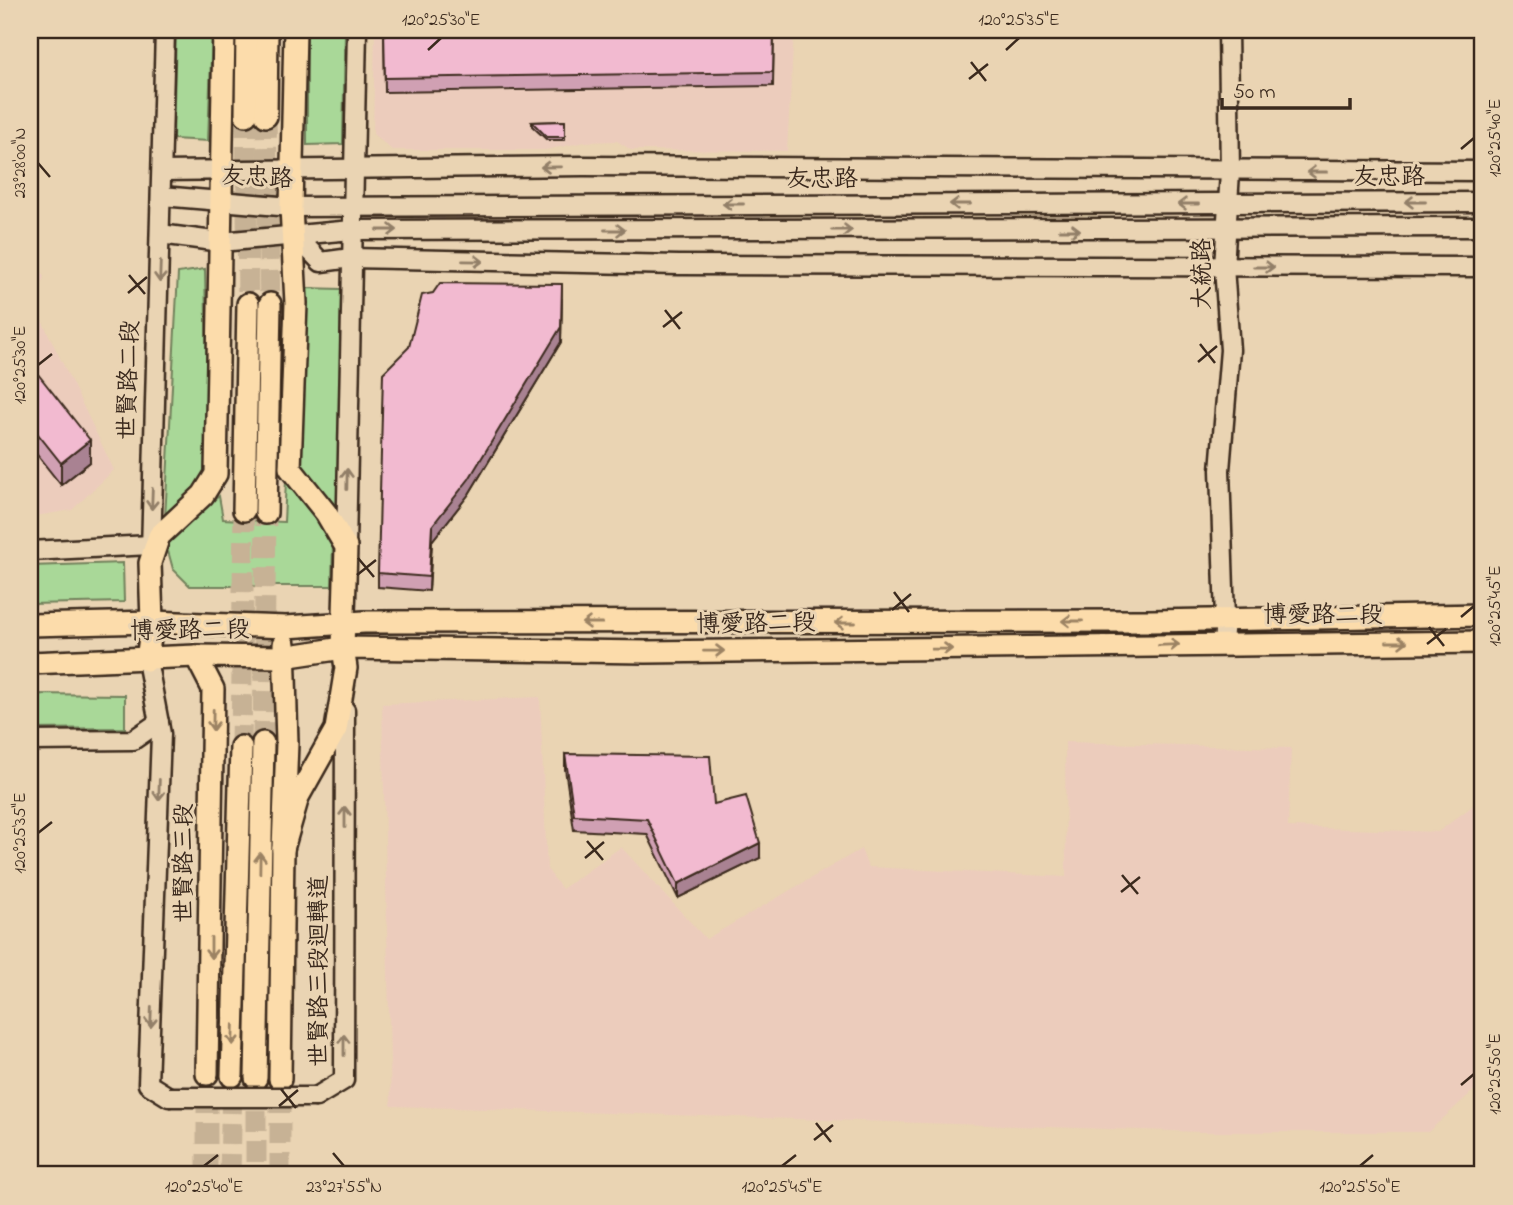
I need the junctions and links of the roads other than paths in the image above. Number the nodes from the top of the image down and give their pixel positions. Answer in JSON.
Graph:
{"nodes":[{"id":1,"x":165,"y":30,"type":"edge"},
{"id":2,"x":224,"y":30,"type":"edge"},
{"id":3,"x":247,"y":30,"type":"edge"},
{"id":4,"x":267,"y":30,"type":"edge"},
{"id":5,"x":295,"y":30,"type":"edge"},
{"id":6,"x":357,"y":30,"type":"edge"},
{"id":7,"x":1228,"y":30,"type":"edge"},
{"id":8,"x":355,"y":169,"type":"junction"},
{"id":9,"x":221,"y":170,"type":"junction"},
{"id":10,"x":292,"y":170,"type":"junction"},
{"id":11,"x":163,"y":171,"type":"junction"},
{"id":12,"x":1483,"y":171,"type":"edge"},
{"id":13,"x":1230,"y":172,"type":"junction"},
{"id":14,"x":162,"y":196,"type":"junction"},
{"id":15,"x":1483,"y":202,"type":"edge"},
{"id":16,"x":219,"y":203,"type":"junction"},
{"id":17,"x":1229,"y":204,"type":"junction"},
{"id":18,"x":354,"y":205,"type":"junction"},
{"id":19,"x":291,"y":207,"type":"junction"},
{"id":20,"x":1483,"y":228,"type":"edge"},
{"id":21,"x":352,"y":230,"type":"junction"},
{"id":22,"x":1227,"y":230,"type":"junction"},
{"id":23,"x":160,"y":234,"type":"junction"},
{"id":24,"x":294,"y":234,"type":"junction"},
{"id":25,"x":221,"y":242,"type":"junction"},
{"id":26,"x":351,"y":258,"type":"junction"},
{"id":27,"x":1224,"y":267,"type":"junction"},
{"id":28,"x":1483,"y":267,"type":"edge"},
{"id":29,"x":248,"y":304,"type":"tunnel mouth"},
{"id":30,"x":271,"y":304,"type":"tunnel mouth"},
{"id":31,"x":346,"y":547,"type":"junction"},
{"id":32,"x":30,"y":551,"type":"edge"},
{"id":33,"x":151,"y":554,"type":"junction"},
{"id":34,"x":1483,"y":615,"type":"edge"},
{"id":35,"x":1226,"y":619,"type":"junction"},
{"id":36,"x":152,"y":622,"type":"junction"},
{"id":37,"x":345,"y":622,"type":"junction"},
{"id":38,"x":30,"y":625,"type":"edge"},
{"id":39,"x":286,"y":627,"type":"junction"},
{"id":40,"x":1483,"y":642,"type":"edge"},
{"id":41,"x":1223,"y":643,"type":"junction"},
{"id":42,"x":344,"y":648,"type":"junction"},
{"id":43,"x":197,"y":656,"type":"junction"},
{"id":44,"x":283,"y":657,"type":"junction"},
{"id":45,"x":147,"y":660,"type":"junction"},
{"id":46,"x":30,"y":663,"type":"edge"},
{"id":47,"x":346,"y":674,"type":"junction"},
{"id":48,"x":159,"y":722,"type":"junction"},
{"id":49,"x":30,"y":741,"type":"edge"},
{"id":50,"x":263,"y":743,"type":"tunnel mouth"},
{"id":51,"x":241,"y":747,"type":"tunnel mouth"},
{"id":52,"x":283,"y":849,"type":"junction"},
{"id":53,"x":207,"y":1074,"type":"tunnel mouth"},
{"id":54,"x":232,"y":1076,"type":"tunnel mouth"},
{"id":55,"x":256,"y":1078,"type":"tunnel mouth"},
{"id":56,"x":280,"y":1079,"type":"tunnel mouth"}],
"edges":[{"from":1,"to":11,"type":"street","name":"世賢路二段"},
{"from":2,"to":9,"type":"main road"},
{"from":3,"to":4,"type":"main road"},
{"from":5,"to":10,"type":"main road"},
{"from":6,"to":8,"type":"street"},
{"from":7,"to":13,"type":"street","name":"大統路"},
{"from":8,"to":10,"type":"street","name":"友忠路"},
{"from":13,"to":8,"type":"street","name":"友忠路","one_way":true},
{"from":8,"to":18,"type":"street"},
{"from":9,"to":10,"type":"street","name":"友忠路"},
{"from":9,"to":11,"type":"street","name":"友忠路"},
{"from":9,"to":16,"type":"main road"},
{"from":10,"to":19,"type":"main road"},
{"from":11,"to":14,"type":"street","name":"世賢路二段"},
{"from":12,"to":13,"type":"street","name":"友忠路","one_way":true},
{"from":13,"to":17,"type":"street","name":"大統路"},
{"from":14,"to":16,"type":"street","name":"友忠路"},
{"from":14,"to":23,"type":"street","name":"世賢路二段"},
{"from":15,"to":17,"type":"street","name":"友忠路","one_way":true},
{"from":16,"to":19,"type":"street","name":"友忠路"},
{"from":16,"to":25,"type":"main road"},
{"from":17,"to":18,"type":"street","name":"友忠路","one_way":true},
{"from":17,"to":22,"type":"street","name":"大統路"},
{"from":18,"to":19,"type":"street","name":"友忠路"},
{"from":18,"to":21,"type":"street"},
{"from":19,"to":24,"type":"main road"},
{"from":20,"to":22,"type":"street","name":"友忠路"},
{"from":21,"to":22,"type":"street","name":"友忠路","one_way":true},
{"from":21,"to":24,"type":"street","name":"友忠路"},
{"from":21,"to":26,"type":"street"},
{"from":22,"to":27,"type":"street","name":"大統路"},
{"from":23,"to":25,"type":"street","name":"友忠路"},
{"from":23,"to":33,"type":"street","name":"世賢路二段","one_way":true},
{"from":24,"to":25,"type":"street","name":"友忠路"},
{"from":24,"to":26,"type":"street"},
{"from":24,"to":31,"type":"main road"},
{"from":25,"to":33,"type":"main road"},
{"from":26,"to":27,"type":"street","one_way":true},
{"from":31,"to":26,"type":"street","one_way":true},
{"from":27,"to":28,"type":"street","one_way":true},
{"from":27,"to":35,"type":"street","name":"大統路"},
{"from":29,"to":30,"type":"main road"},
{"from":31,"to":37,"type":"main road"},
{"from":32,"to":33,"type":"street"},
{"from":33,"to":36,"type":"main road"},
{"from":34,"to":35,"type":"main road","name":"博愛路二段"},
{"from":35,"to":37,"type":"main road","name":"博愛路二段","one_way":true},
{"from":35,"to":41,"type":"street","name":"大統路"},
{"from":36,"to":38,"type":"main road","name":"博愛路二段"},
{"from":36,"to":39,"type":"main road","name":"博愛路二段"},
{"from":36,"to":45,"type":"main road"},
{"from":37,"to":39,"type":"main road","name":"博愛路二段"},
{"from":37,"to":42,"type":"main road"},
{"from":39,"to":44,"type":"main road"},
{"from":41,"to":40,"type":"main road","name":"博愛路二段","one_way":true},
{"from":42,"to":41,"type":"main road","name":"博愛路二段","one_way":true},
{"from":42,"to":44,"type":"main road","name":"博愛路二段"},
{"from":42,"to":47,"type":"main road"},
{"from":43,"to":44,"type":"main road","name":"博愛路二段"},
{"from":43,"to":45,"type":"main road","name":"博愛路二段"},
{"from":43,"to":53,"type":"main road","name":"世賢路三段","one_way":true},
{"from":44,"to":52,"type":"main road"},
{"from":45,"to":46,"type":"main road","name":"博愛路二段"},
{"from":45,"to":48,"type":"street"},
{"from":48,"to":47,"type":"street","name":"世賢路三段迴轉道","one_way":true,"bridge":true},
{"from":47,"to":52,"type":"main road"},
{"from":48,"to":49,"type":"street"},
{"from":55,"to":50,"type":"main road","one_way":true},
{"from":51,"to":54,"type":"main road","name":"世賢路三段","one_way":true},
{"from":52,"to":56,"type":"main road"}]}
